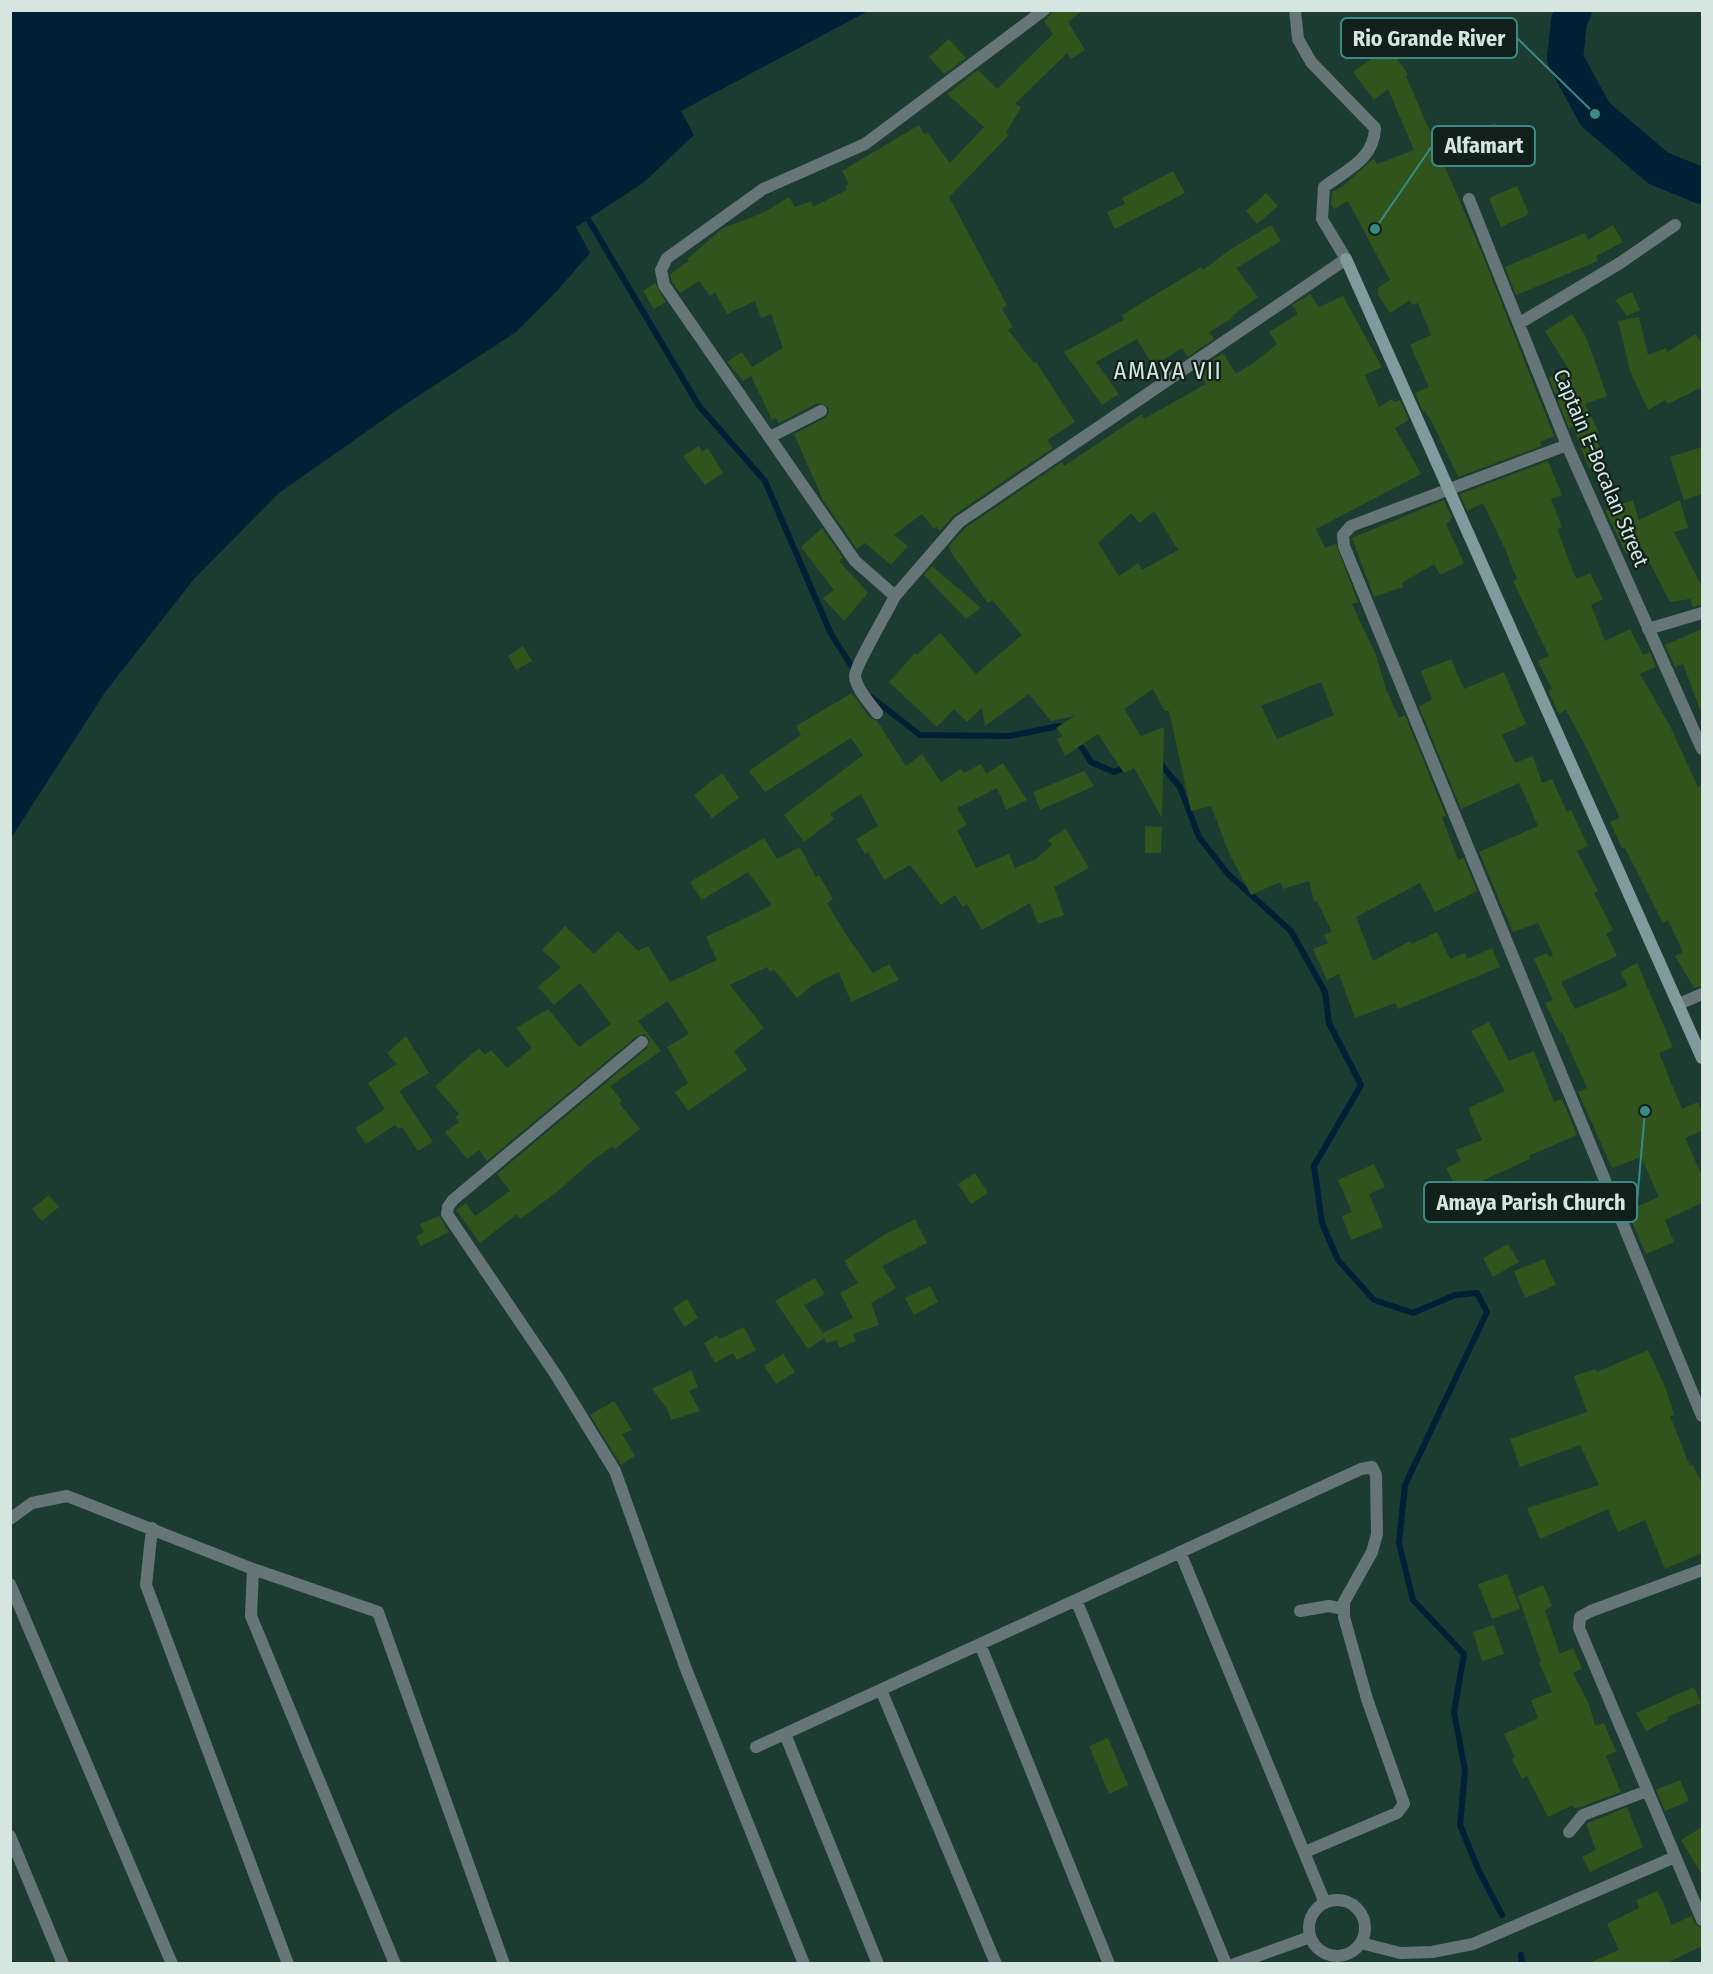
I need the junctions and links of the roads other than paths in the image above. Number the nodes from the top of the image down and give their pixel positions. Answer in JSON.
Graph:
{"nodes":[{"id":1,"x":1044,"y":10,"type":"edge"},
{"id":2,"x":1295,"y":10,"type":"edge"},
{"id":3,"x":1469,"y":199,"type":"dead end"},
{"id":4,"x":1675,"y":225,"type":"dead end"},
{"id":5,"x":1346,"y":259,"type":"junction"},
{"id":6,"x":1520,"y":323,"type":"junction"},
{"id":7,"x":822,"y":411,"type":"dead end"},
{"id":8,"x":770,"y":437,"type":"junction"},
{"id":9,"x":1567,"y":445,"type":"junction"},
{"id":10,"x":1450,"y":490,"type":"junction"},
{"id":11,"x":895,"y":596,"type":"junction"},
{"id":12,"x":1702,"y":613,"type":"edge"},
{"id":13,"x":1648,"y":629,"type":"junction"},
{"id":14,"x":877,"y":712,"type":"dead end"},
{"id":15,"x":1702,"y":749,"type":"edge"},
{"id":16,"x":1702,"y":994,"type":"edge"},
{"id":17,"x":1679,"y":1004,"type":"junction"},
{"id":18,"x":642,"y":1041,"type":"dead end"},
{"id":19,"x":1702,"y":1058,"type":"edge"},
{"id":20,"x":1702,"y":1416,"type":"edge"},
{"id":21,"x":10,"y":1519,"type":"edge"},
{"id":22,"x":152,"y":1528,"type":"junction"},
{"id":23,"x":1180,"y":1552,"type":"junction"},
{"id":24,"x":253,"y":1569,"type":"junction"},
{"id":25,"x":1702,"y":1570,"type":"edge"},
{"id":26,"x":10,"y":1584,"type":"edge"},
{"id":27,"x":1076,"y":1600,"type":"junction"},
{"id":28,"x":1344,"y":1609,"type":"junction"},
{"id":29,"x":1300,"y":1611,"type":"dead end"},
{"id":30,"x":980,"y":1644,"type":"junction"},
{"id":31,"x":881,"y":1690,"type":"junction"},
{"id":32,"x":785,"y":1734,"type":"junction"},
{"id":33,"x":756,"y":1747,"type":"dead end"},
{"id":34,"x":1647,"y":1791,"type":"junction"},
{"id":35,"x":1569,"y":1832,"type":"dead end"},
{"id":36,"x":10,"y":1836,"type":"edge"},
{"id":37,"x":1305,"y":1852,"type":"junction"},
{"id":38,"x":1675,"y":1857,"type":"junction"},
{"id":39,"x":1325,"y":1903,"type":"junction"},
{"id":40,"x":1702,"y":1920,"type":"edge"},
{"id":41,"x":1310,"y":1936,"type":"junction"},
{"id":42,"x":1361,"y":1943,"type":"junction"},
{"id":43,"x":63,"y":1964,"type":"edge"},
{"id":44,"x":172,"y":1964,"type":"edge"},
{"id":45,"x":288,"y":1964,"type":"edge"},
{"id":46,"x":395,"y":1964,"type":"edge"},
{"id":47,"x":504,"y":1964,"type":"edge"},
{"id":48,"x":804,"y":1964,"type":"edge"},
{"id":49,"x":878,"y":1964,"type":"edge"},
{"id":50,"x":996,"y":1964,"type":"edge"},
{"id":51,"x":1109,"y":1964,"type":"edge"},
{"id":52,"x":1226,"y":1964,"type":"edge"},
{"id":53,"x":1235,"y":1964,"type":"edge"}],
"edges":[{"from":1,"to":8,"type":"street"},
{"from":2,"to":5,"type":"street"},
{"from":3,"to":6,"type":"street","name":"Captain E-Bocalan Street"},
{"from":4,"to":6,"type":"street"},
{"from":5,"to":10,"type":"street"},
{"from":5,"to":11,"type":"street"},
{"from":6,"to":9,"type":"street","name":"Captain E-Bocalan Street"},
{"from":7,"to":8,"type":"street"},
{"from":8,"to":11,"type":"street"},
{"from":9,"to":10,"type":"street"},
{"from":9,"to":13,"type":"street","name":"Captain E-Bocalan Street"},
{"from":10,"to":17,"type":"street"},
{"from":10,"to":20,"type":"street"},
{"from":11,"to":14,"type":"street"},
{"from":12,"to":13,"type":"street"},
{"from":13,"to":15,"type":"street","name":"Captain E-Bocalan Street"},
{"from":16,"to":17,"type":"street"},
{"from":17,"to":19,"type":"street"},
{"from":18,"to":48,"type":"street"},
{"from":21,"to":22,"type":"street"},
{"from":22,"to":24,"type":"street"},
{"from":22,"to":45,"type":"street"},
{"from":23,"to":27,"type":"street"},
{"from":23,"to":28,"type":"street"},
{"from":23,"to":37,"type":"street"},
{"from":24,"to":46,"type":"street"},
{"from":24,"to":47,"type":"street"},
{"from":25,"to":34,"type":"street"},
{"from":26,"to":44,"type":"street"},
{"from":27,"to":30,"type":"street"},
{"from":27,"to":52,"type":"street"},
{"from":28,"to":29,"type":"street"},
{"from":28,"to":37,"type":"street"},
{"from":30,"to":31,"type":"street"},
{"from":30,"to":51,"type":"street"},
{"from":31,"to":32,"type":"street"},
{"from":31,"to":50,"type":"street"},
{"from":32,"to":33,"type":"street"},
{"from":32,"to":49,"type":"street"},
{"from":34,"to":35,"type":"street"},
{"from":34,"to":38,"type":"street"},
{"from":36,"to":43,"type":"street"},
{"from":37,"to":39,"type":"street"},
{"from":38,"to":40,"type":"street"},
{"from":38,"to":42,"type":"street"},
{"from":39,"to":41,"type":"street"},
{"from":39,"to":42,"type":"street"},
{"from":41,"to":42,"type":"street"},
{"from":41,"to":53,"type":"street"}]}
